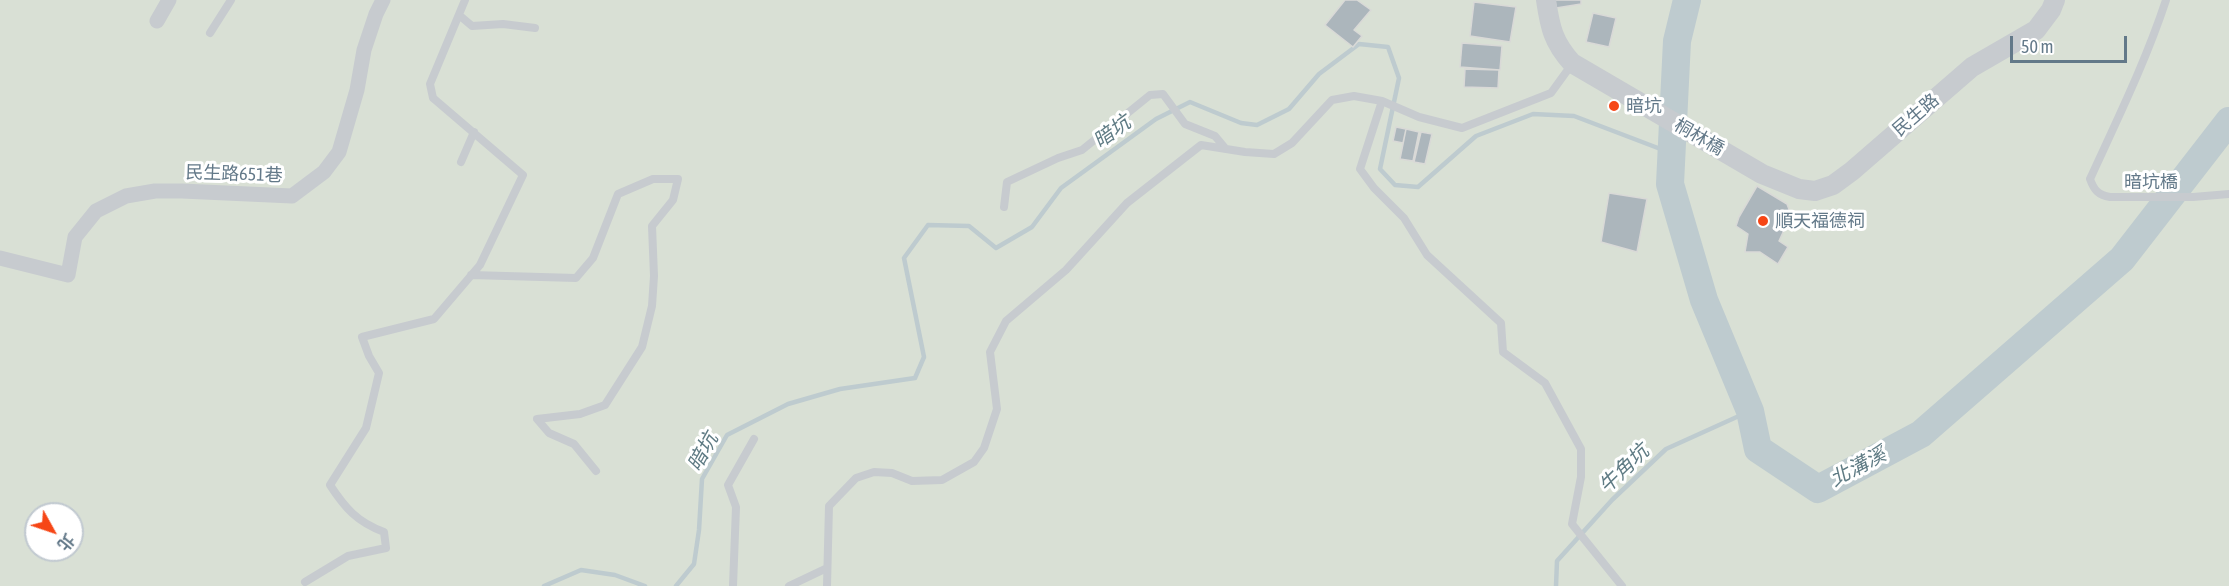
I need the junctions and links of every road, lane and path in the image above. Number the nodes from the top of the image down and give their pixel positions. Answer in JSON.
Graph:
{"nodes":[{"id":1,"x":169,"y":0,"type":"edge"},
{"id":2,"x":231,"y":0,"type":"edge"},
{"id":3,"x":383,"y":0,"type":"edge"},
{"id":4,"x":465,"y":0,"type":"edge"},
{"id":5,"x":1546,"y":0,"type":"edge"},
{"id":6,"x":2055,"y":0,"type":"edge"},
{"id":7,"x":2166,"y":0,"type":"edge"},
{"id":8,"x":459,"y":15,"type":"junction"},
{"id":9,"x":157,"y":21,"type":"dead end"},
{"id":10,"x":535,"y":28,"type":"dead end"},
{"id":11,"x":210,"y":33,"type":"dead end"},
{"id":12,"x":1572,"y":63,"type":"junction"},
{"id":13,"x":1382,"y":101,"type":"junction"},
{"id":14,"x":474,"y":132,"type":"junction"},
{"id":15,"x":1225,"y":148,"type":"junction"},
{"id":16,"x":461,"y":162,"type":"dead end"},
{"id":17,"x":1762,"y":174,"type":"joint"},
{"id":18,"x":2229,"y":194,"type":"edge"},
{"id":19,"x":1004,"y":207,"type":"dead end"},
{"id":20,"x":0,"y":258,"type":"edge"},
{"id":21,"x":471,"y":275,"type":"junction"},
{"id":22,"x":754,"y":439,"type":"dead end"},
{"id":23,"x":596,"y":471,"type":"dead end"},
{"id":24,"x":827,"y":568,"type":"junction"},
{"id":25,"x":305,"y":582,"type":"dead end"},
{"id":26,"x":734,"y":586,"type":"edge"},
{"id":27,"x":789,"y":586,"type":"edge"},
{"id":28,"x":826,"y":586,"type":"edge"},
{"id":29,"x":1622,"y":586,"type":"edge"}],
"edges":[{"from":1,"to":9,"type":"street"},
{"from":2,"to":11,"type":"lane"},
{"from":3,"to":20,"type":"street","name":"民生路651巷"},
{"from":4,"to":8,"type":"lane"},
{"from":5,"to":12,"type":"street"},
{"from":6,"to":17,"type":"street","name":"民生路"},
{"from":7,"to":18,"type":"lane","name":"暗坑橋"},
{"from":8,"to":10,"type":"lane"},
{"from":8,"to":14,"type":"lane"},
{"from":12,"to":13,"type":"lane"},
{"from":12,"to":17,"type":"street","name":"桐林橋"},
{"from":13,"to":15,"type":"lane"},
{"from":13,"to":29,"type":"lane"},
{"from":14,"to":16,"type":"lane"},
{"from":14,"to":21,"type":"lane"},
{"from":15,"to":19,"type":"lane"},
{"from":15,"to":24,"type":"lane"},
{"from":21,"to":23,"type":"lane"},
{"from":21,"to":25,"type":"lane"},
{"from":22,"to":26,"type":"lane"},
{"from":24,"to":27,"type":"lane"},
{"from":24,"to":28,"type":"lane"}]}
